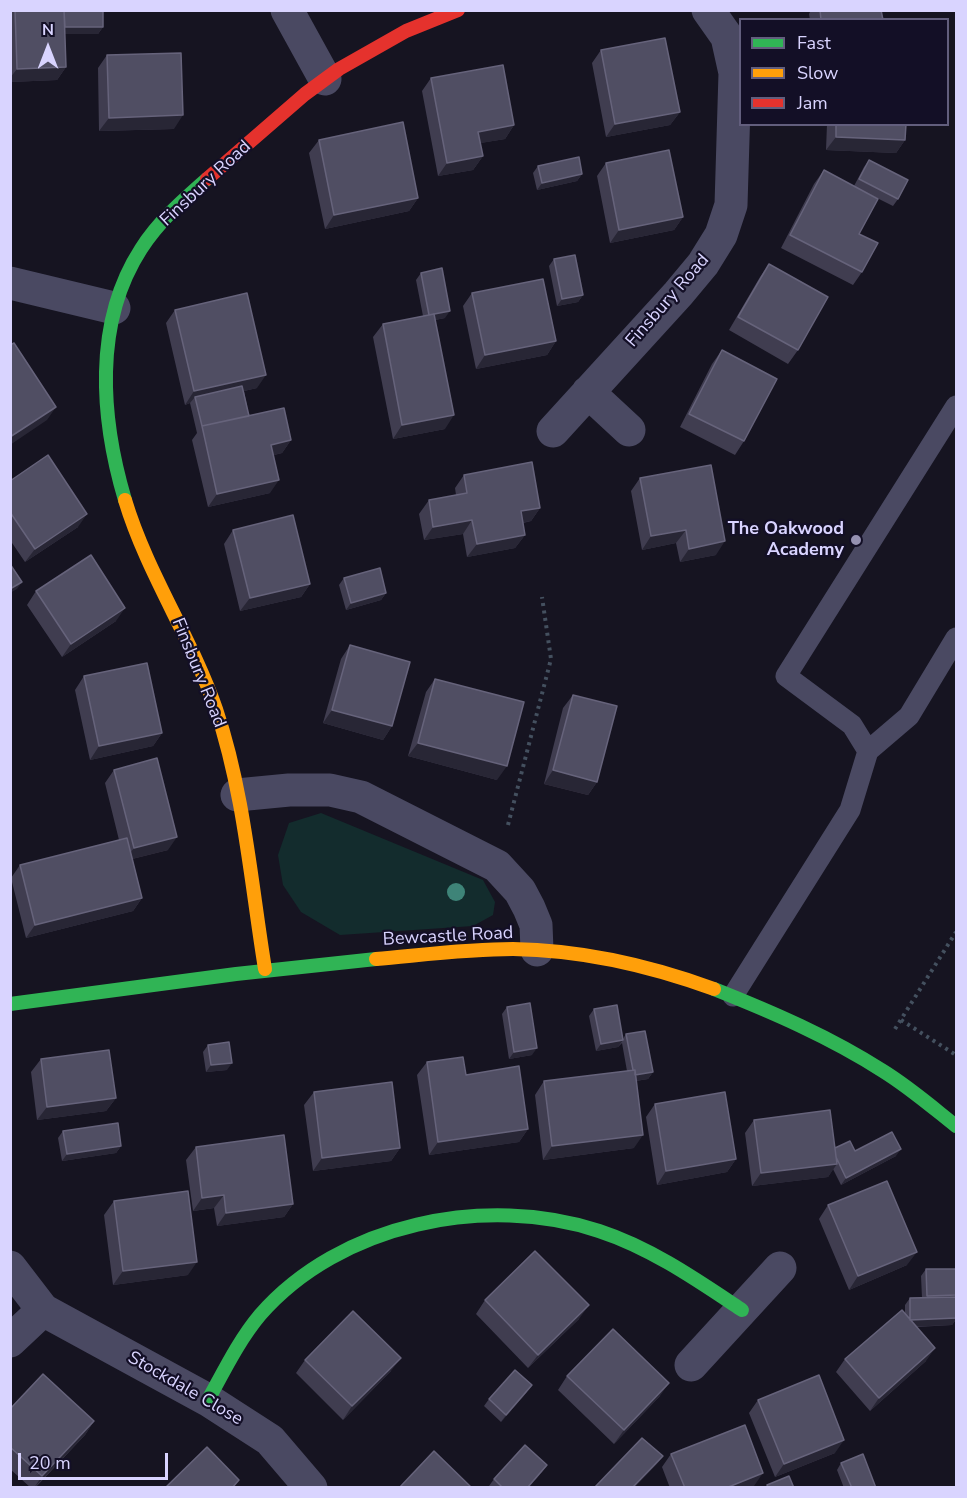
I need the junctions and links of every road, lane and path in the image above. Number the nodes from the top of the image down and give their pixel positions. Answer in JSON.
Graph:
{"nodes":[{"id":1,"x":287,"y":10,"type":"edge"},
{"id":2,"x":458,"y":10,"type":"edge"},
{"id":3,"x":708,"y":10,"type":"edge"},
{"id":4,"x":325,"y":79,"type":"junction"},
{"id":5,"x":10,"y":283,"type":"edge"},
{"id":6,"x":114,"y":308,"type":"junction"},
{"id":7,"x":588,"y":392,"type":"junction"},
{"id":8,"x":957,"y":406,"type":"edge"},
{"id":9,"x":630,"y":430,"type":"dead end"},
{"id":10,"x":553,"y":431,"type":"dead end"},
{"id":11,"x":542,"y":597,"type":"dead end"},
{"id":12,"x":957,"y":638,"type":"edge"},
{"id":13,"x":868,"y":751,"type":"junction"},
{"id":14,"x":237,"y":795,"type":"junction"},
{"id":15,"x":497,"y":866,"type":"junction"},
{"id":16,"x":957,"y":932,"type":"edge"},
{"id":17,"x":537,"y":950,"type":"junction"},
{"id":18,"x":265,"y":969,"type":"junction"},
{"id":19,"x":732,"y":996,"type":"junction"},
{"id":20,"x":10,"y":1004,"type":"edge"},
{"id":21,"x":901,"y":1020,"type":"junction"},
{"id":22,"x":957,"y":1055,"type":"edge"},
{"id":23,"x":872,"y":1065,"type":"junction"},
{"id":24,"x":957,"y":1126,"type":"edge"},
{"id":25,"x":10,"y":1267,"type":"edge"},
{"id":26,"x":780,"y":1268,"type":"dead end"},
{"id":27,"x":43,"y":1310,"type":"junction"},
{"id":28,"x":742,"y":1310,"type":"junction"},
{"id":29,"x":10,"y":1341,"type":"edge"},
{"id":30,"x":691,"y":1365,"type":"dead end"},
{"id":31,"x":208,"y":1401,"type":"junction"},
{"id":32,"x":311,"y":1488,"type":"edge"}],
"edges":[{"from":1,"to":4,"type":"street"},
{"from":2,"to":4,"type":"street","name":"Finsbury Road"},
{"from":3,"to":7,"type":"street","name":"Finsbury Road"},
{"from":4,"to":6,"type":"street","name":"Finsbury Road"},
{"from":5,"to":6,"type":"street"},
{"from":6,"to":14,"type":"street","name":"Finsbury Road"},
{"from":7,"to":9,"type":"street"},
{"from":7,"to":10,"type":"street","name":"Finsbury Road"},
{"from":8,"to":13,"type":"lane"},
{"from":11,"to":15,"type":"path"},
{"from":12,"to":13,"type":"lane"},
{"from":13,"to":19,"type":"lane"},
{"from":14,"to":15,"type":"street"},
{"from":14,"to":18,"type":"street","name":"Finsbury Road"},
{"from":15,"to":17,"type":"street"},
{"from":16,"to":21,"type":"path"},
{"from":17,"to":18,"type":"street","name":"Bewcastle Road"},
{"from":17,"to":19,"type":"street","name":"Bewcastle Road"},
{"from":18,"to":20,"type":"street","name":"Bewcastle Road"},
{"from":19,"to":23,"type":"street","name":"Bewcastle Road"},
{"from":21,"to":22,"type":"path"},
{"from":21,"to":23,"type":"path"},
{"from":23,"to":24,"type":"street","name":"Bewcastle Road"},
{"from":25,"to":27,"type":"street","name":"Stockdale Close"},
{"from":26,"to":28,"type":"street"},
{"from":27,"to":29,"type":"street"},
{"from":27,"to":31,"type":"street","name":"Stockdale Close"},
{"from":28,"to":30,"type":"street"},
{"from":28,"to":31,"type":"street"},
{"from":31,"to":32,"type":"street","name":"Stockdale Close"}]}
